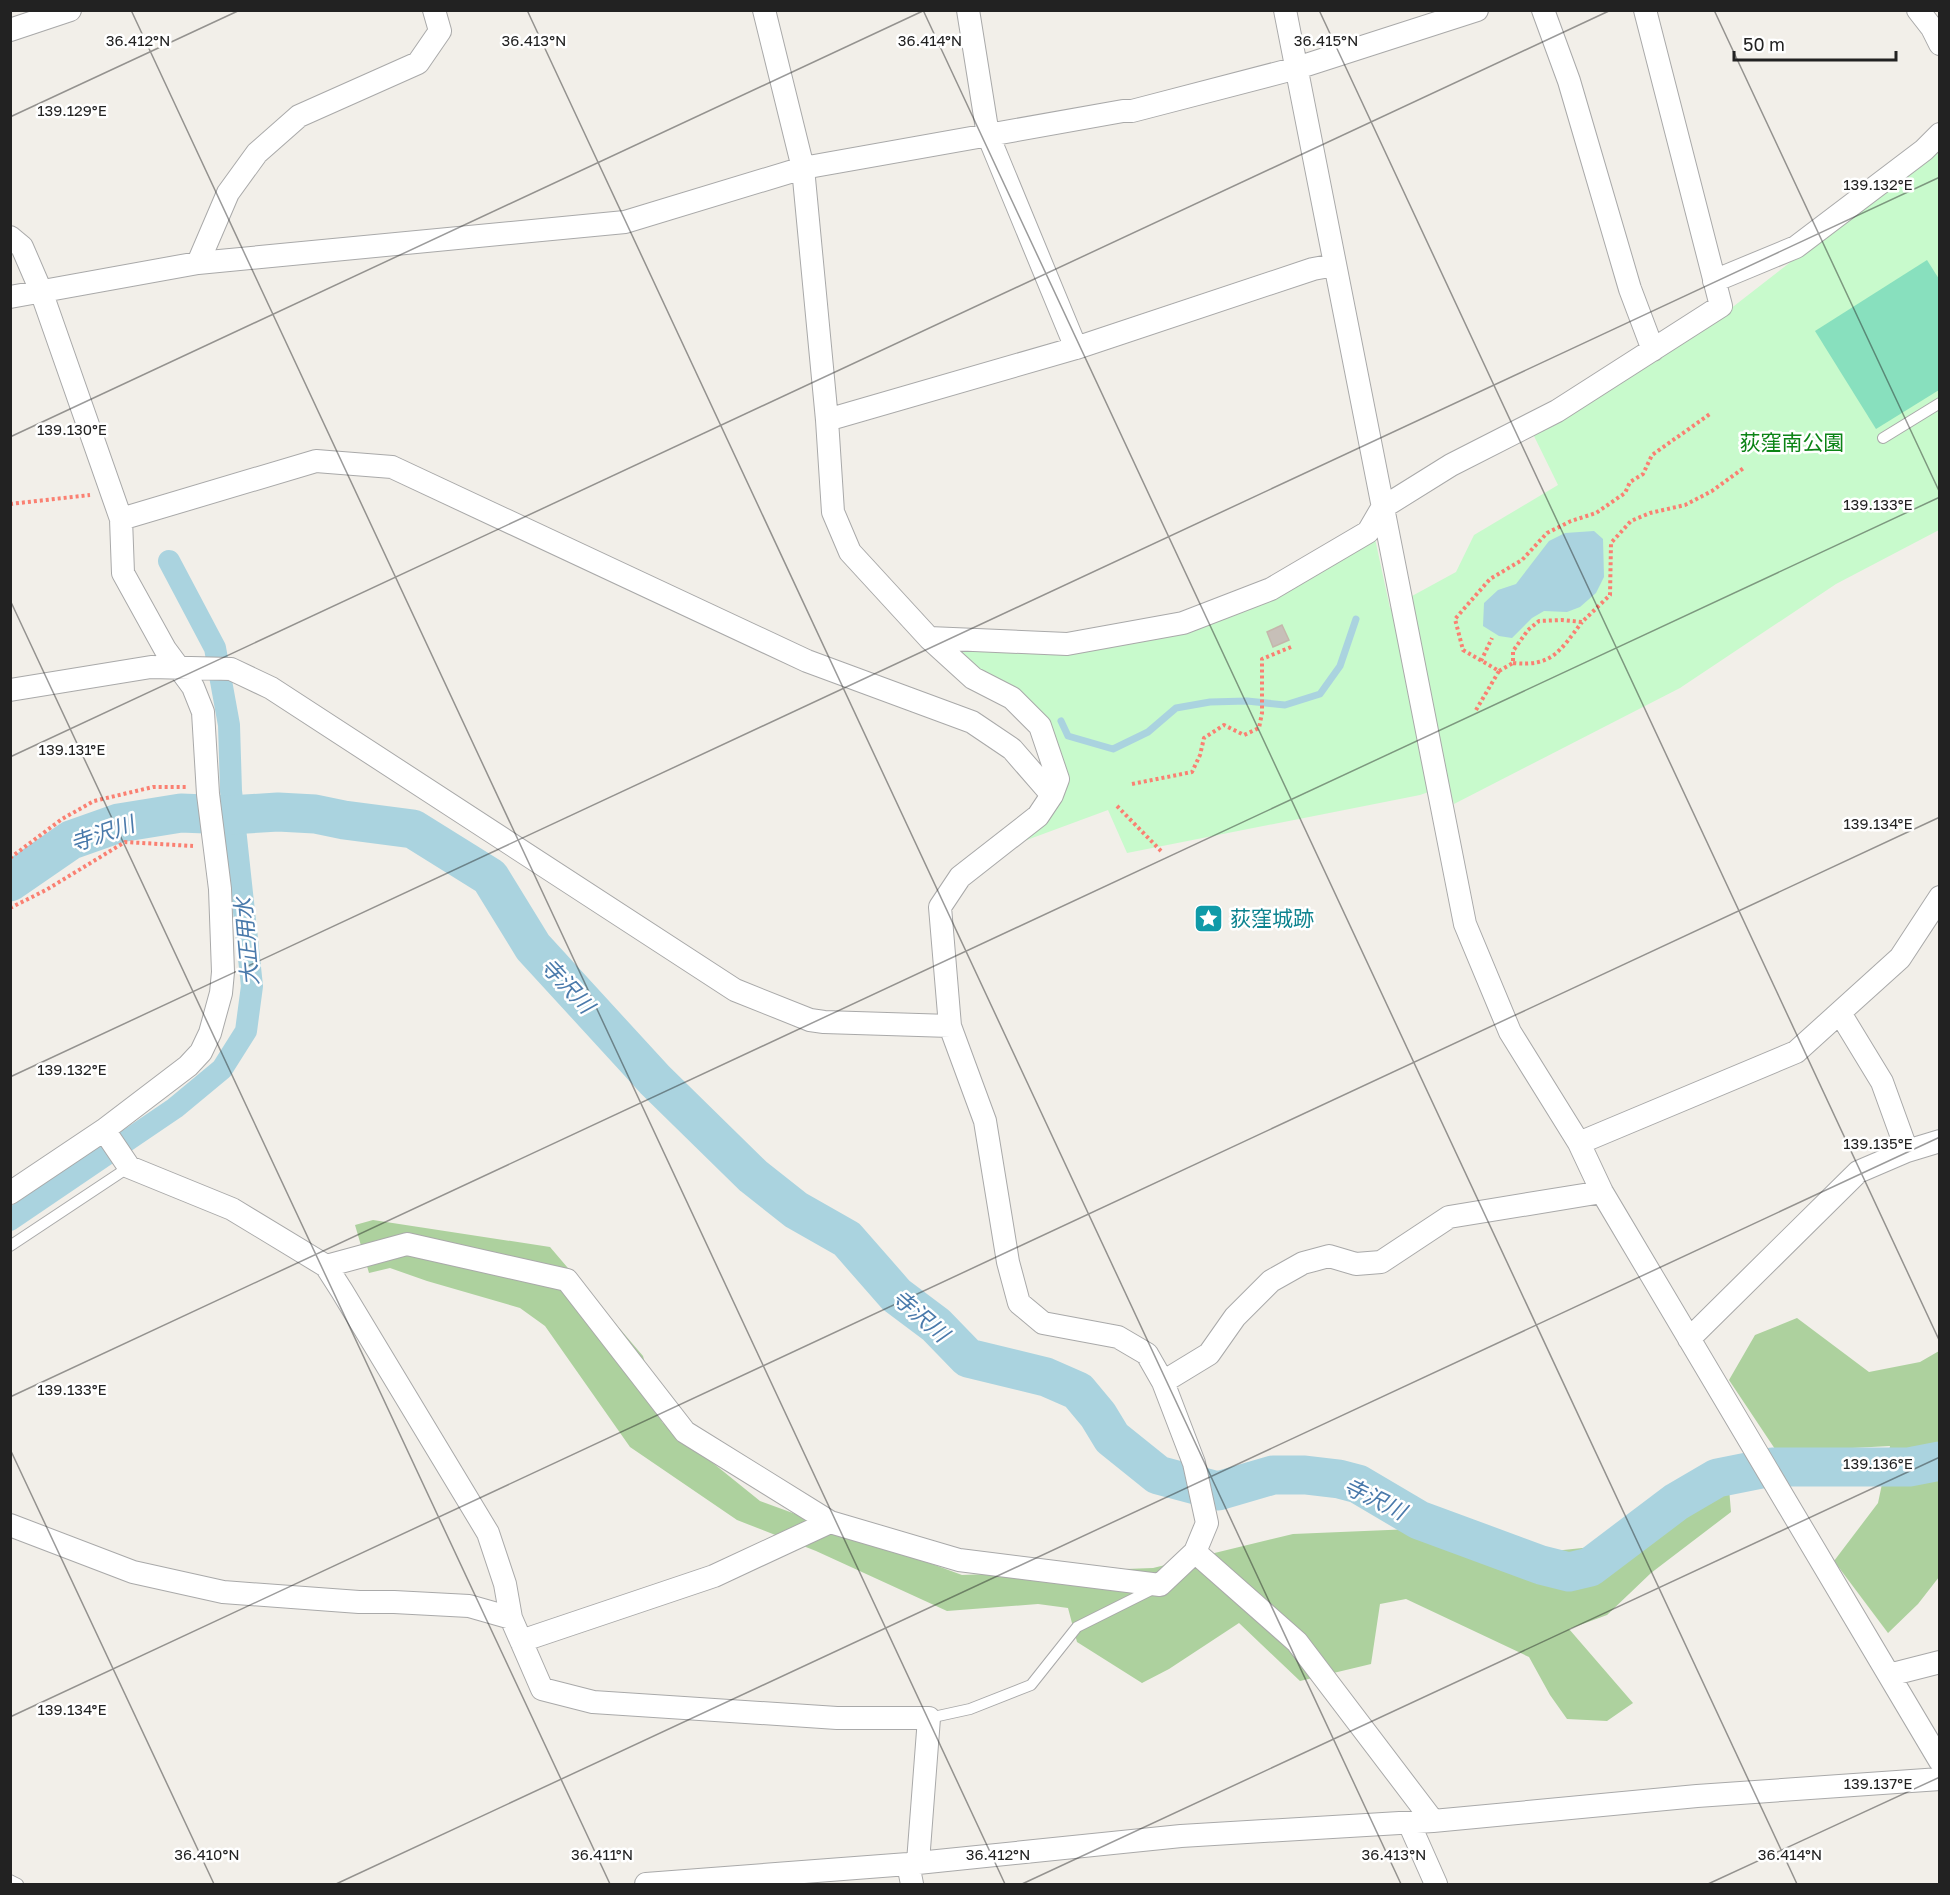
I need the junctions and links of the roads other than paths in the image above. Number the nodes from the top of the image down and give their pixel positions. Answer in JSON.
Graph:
{"nodes":[{"id":1,"x":70,"y":10,"type":"edge"},
{"id":2,"x":435,"y":10,"type":"edge"},
{"id":3,"x":764,"y":10,"type":"edge"},
{"id":4,"x":968,"y":10,"type":"edge"},
{"id":5,"x":1285,"y":10,"type":"edge"},
{"id":6,"x":1477,"y":10,"type":"edge"},
{"id":7,"x":1543,"y":10,"type":"edge"},
{"id":8,"x":1644,"y":10,"type":"edge"},
{"id":9,"x":1918,"y":10,"type":"edge"},
{"id":10,"x":10,"y":30,"type":"edge"},
{"id":11,"x":1940,"y":44,"type":"edge"},
{"id":12,"x":1297,"y":68,"type":"junction"},
{"id":13,"x":1940,"y":134,"type":"edge"},
{"id":14,"x":988,"y":135,"type":"junction"},
{"id":15,"x":803,"y":168,"type":"junction"},
{"id":16,"x":10,"y":237,"type":"edge"},
{"id":17,"x":198,"y":263,"type":"junction"},
{"id":18,"x":1335,"y":265,"type":"junction"},
{"id":19,"x":1714,"y":281,"type":"junction"},
{"id":20,"x":41,"y":291,"type":"junction"},
{"id":21,"x":10,"y":297,"type":"edge"},
{"id":22,"x":1076,"y":348,"type":"junction"},
{"id":23,"x":1653,"y":350,"type":"junction"},
{"id":24,"x":1940,"y":403,"type":"edge"},
{"id":25,"x":827,"y":420,"type":"junction"},
{"id":26,"x":1883,"y":438,"type":"dead end"},
{"id":27,"x":1382,"y":508,"type":"junction"},
{"id":28,"x":122,"y":519,"type":"junction"},
{"id":29,"x":929,"y":638,"type":"junction"},
{"id":30,"x":188,"y":668,"type":"junction"},
{"id":31,"x":10,"y":690,"type":"edge"},
{"id":32,"x":1052,"y":795,"type":"junction"},
{"id":33,"x":1940,"y":897,"type":"edge"},
{"id":34,"x":1840,"y":1013,"type":"junction"},
{"id":35,"x":950,"y":1026,"type":"junction"},
{"id":36,"x":107,"y":1135,"type":"junction"},
{"id":37,"x":1940,"y":1142,"type":"edge"},
{"id":38,"x":1579,"y":1143,"type":"junction"},
{"id":39,"x":1907,"y":1151,"type":"junction"},
{"id":40,"x":127,"y":1164,"type":"junction"},
{"id":41,"x":1602,"y":1192,"type":"junction"},
{"id":42,"x":10,"y":1193,"type":"edge"},
{"id":43,"x":10,"y":1246,"type":"edge"},
{"id":44,"x":326,"y":1266,"type":"junction"},
{"id":45,"x":1689,"y":1339,"type":"junction"},
{"id":46,"x":1163,"y":1382,"type":"junction"},
{"id":47,"x":830,"y":1522,"type":"junction"},
{"id":48,"x":10,"y":1525,"type":"edge"},
{"id":49,"x":1195,"y":1552,"type":"junction"},
{"id":50,"x":1160,"y":1585,"type":"junction"},
{"id":51,"x":511,"y":1618,"type":"junction"},
{"id":52,"x":521,"y":1641,"type":"junction"},
{"id":53,"x":1940,"y":1662,"type":"edge"},
{"id":54,"x":1888,"y":1675,"type":"junction"},
{"id":55,"x":929,"y":1718,"type":"junction"},
{"id":56,"x":1940,"y":1761,"type":"edge"},
{"id":57,"x":1940,"y":1779,"type":"edge"},
{"id":58,"x":1432,"y":1821,"type":"junction"},
{"id":59,"x":1409,"y":1823,"type":"junction"},
{"id":60,"x":912,"y":1870,"type":"edge"},
{"id":61,"x":10,"y":1880,"type":"edge"},
{"id":62,"x":18,"y":1884,"type":"edge"},
{"id":63,"x":646,"y":1884,"type":"edge"},
{"id":64,"x":1436,"y":1884,"type":"edge"}],
"edges":[{"from":1,"to":10,"type":"street"},
{"from":2,"to":17,"type":"street"},
{"from":3,"to":15,"type":"street"},
{"from":4,"to":14,"type":"street"},
{"from":5,"to":12,"type":"street"},
{"from":6,"to":12,"type":"street"},
{"from":7,"to":23,"type":"street"},
{"from":8,"to":19,"type":"street"},
{"from":9,"to":11,"type":"street"},
{"from":12,"to":14,"type":"street"},
{"from":12,"to":18,"type":"street"},
{"from":13,"to":19,"type":"street"},
{"from":14,"to":15,"type":"street"},
{"from":14,"to":22,"type":"street"},
{"from":15,"to":17,"type":"street"},
{"from":15,"to":25,"type":"street"},
{"from":16,"to":20,"type":"street"},
{"from":17,"to":20,"type":"street"},
{"from":18,"to":22,"type":"street"},
{"from":18,"to":27,"type":"street"},
{"from":19,"to":23,"type":"street"},
{"from":20,"to":21,"type":"street"},
{"from":20,"to":28,"type":"street"},
{"from":22,"to":25,"type":"street"},
{"from":23,"to":27,"type":"street"},
{"from":24,"to":26,"type":"lane"},
{"from":25,"to":29,"type":"street"},
{"from":27,"to":29,"type":"street"},
{"from":27,"to":38,"type":"street"},
{"from":28,"to":30,"type":"street"},
{"from":28,"to":32,"type":"street"},
{"from":29,"to":32,"type":"street"},
{"from":30,"to":31,"type":"street"},
{"from":30,"to":35,"type":"street"},
{"from":30,"to":36,"type":"street"},
{"from":32,"to":35,"type":"street"},
{"from":33,"to":34,"type":"street"},
{"from":34,"to":38,"type":"street"},
{"from":34,"to":39,"type":"street"},
{"from":35,"to":46,"type":"street"},
{"from":36,"to":40,"type":"street"},
{"from":36,"to":42,"type":"street"},
{"from":37,"to":39,"type":"street"},
{"from":38,"to":41,"type":"street"},
{"from":39,"to":45,"type":"street"},
{"from":40,"to":43,"type":"lane"},
{"from":40,"to":44,"type":"street"},
{"from":41,"to":45,"type":"street"},
{"from":41,"to":46,"type":"street"},
{"from":44,"to":47,"type":"street"},
{"from":44,"to":51,"type":"street"},
{"from":45,"to":54,"type":"street"},
{"from":46,"to":49,"type":"street"},
{"from":47,"to":50,"type":"street"},
{"from":47,"to":52,"type":"street"},
{"from":48,"to":51,"type":"street"},
{"from":49,"to":50,"type":"street"},
{"from":49,"to":58,"type":"street"},
{"from":50,"to":55,"type":"lane"},
{"from":51,"to":52,"type":"street"},
{"from":52,"to":55,"type":"street"},
{"from":53,"to":54,"type":"street"},
{"from":54,"to":56,"type":"street"},
{"from":55,"to":60,"type":"street"},
{"from":57,"to":58,"type":"street"},
{"from":58,"to":59,"type":"street"},
{"from":59,"to":60,"type":"street"},
{"from":59,"to":64,"type":"street"},
{"from":60,"to":63,"type":"street"},
{"from":61,"to":62,"type":"lane"}]}
